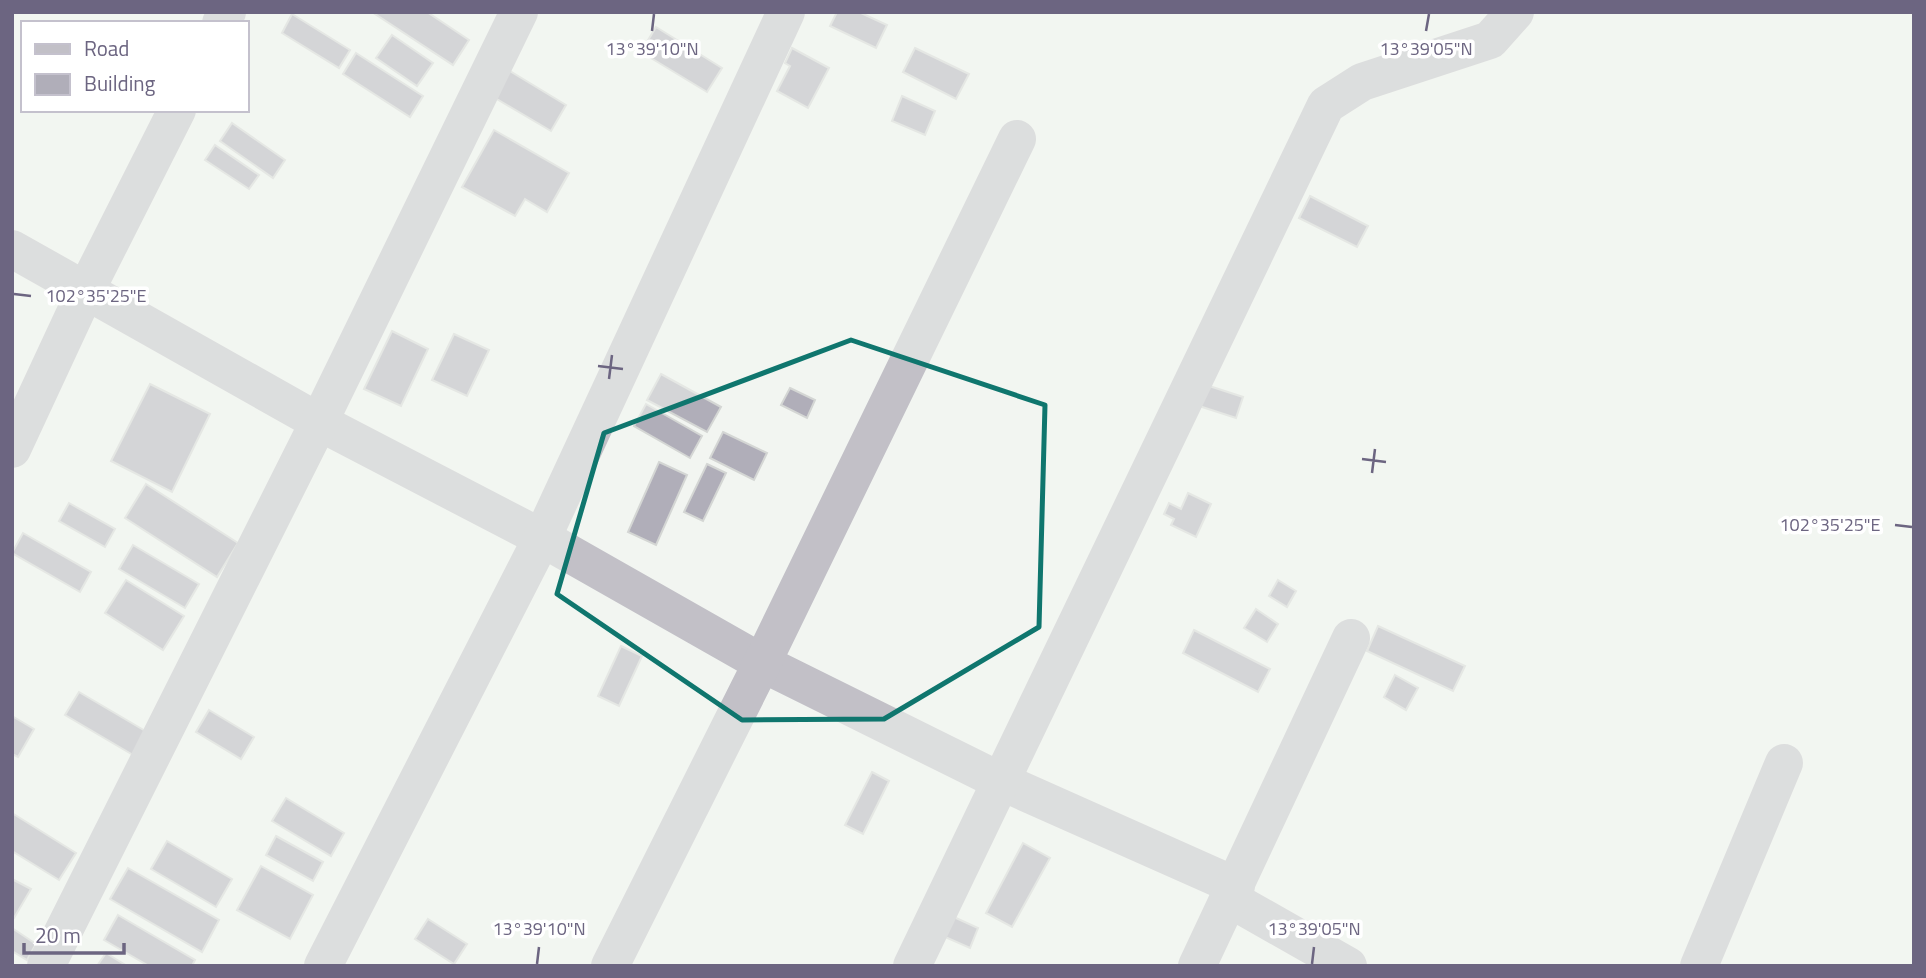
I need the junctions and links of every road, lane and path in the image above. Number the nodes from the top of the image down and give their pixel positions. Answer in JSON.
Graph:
{"nodes":[{"id":1,"x":519,"y":12,"type":"edge"},
{"id":2,"x":786,"y":12,"type":"edge"},
{"id":3,"x":1515,"y":12,"type":"edge"},
{"id":4,"x":176,"y":112,"type":"edge"},
{"id":5,"x":1017,"y":139,"type":"dead end"},
{"id":6,"x":12,"y":250,"type":"edge"},
{"id":7,"x":85,"y":292,"type":"junction"},
{"id":8,"x":319,"y":422,"type":"junction"},
{"id":9,"x":12,"y":449,"type":"edge"},
{"id":10,"x":542,"y":538,"type":"junction"},
{"id":11,"x":1351,"y":638,"type":"dead end"},
{"id":12,"x":762,"y":663,"type":"junction"},
{"id":13,"x":1784,"y":763,"type":"dead end"},
{"id":14,"x":1000,"y":782,"type":"junction"},
{"id":15,"x":1233,"y":892,"type":"junction"},
{"id":16,"x":46,"y":966,"type":"edge"},
{"id":17,"x":323,"y":966,"type":"edge"},
{"id":18,"x":610,"y":966,"type":"edge"},
{"id":19,"x":912,"y":966,"type":"edge"},
{"id":20,"x":1197,"y":966,"type":"edge"},
{"id":21,"x":1348,"y":966,"type":"edge"},
{"id":22,"x":1699,"y":966,"type":"edge"}],
"edges":[{"from":1,"to":8,"type":"street"},
{"from":2,"to":10,"type":"street"},
{"from":3,"to":14,"type":"street"},
{"from":4,"to":7,"type":"street"},
{"from":5,"to":12,"type":"street"},
{"from":6,"to":7,"type":"street"},
{"from":7,"to":8,"type":"street"},
{"from":7,"to":9,"type":"street"},
{"from":8,"to":10,"type":"street"},
{"from":8,"to":16,"type":"street"},
{"from":10,"to":12,"type":"street"},
{"from":10,"to":17,"type":"street"},
{"from":11,"to":15,"type":"street"},
{"from":12,"to":14,"type":"street"},
{"from":12,"to":18,"type":"street"},
{"from":13,"to":22,"type":"street"},
{"from":14,"to":15,"type":"street"},
{"from":14,"to":19,"type":"street"},
{"from":15,"to":20,"type":"street"},
{"from":15,"to":21,"type":"street"}]}
